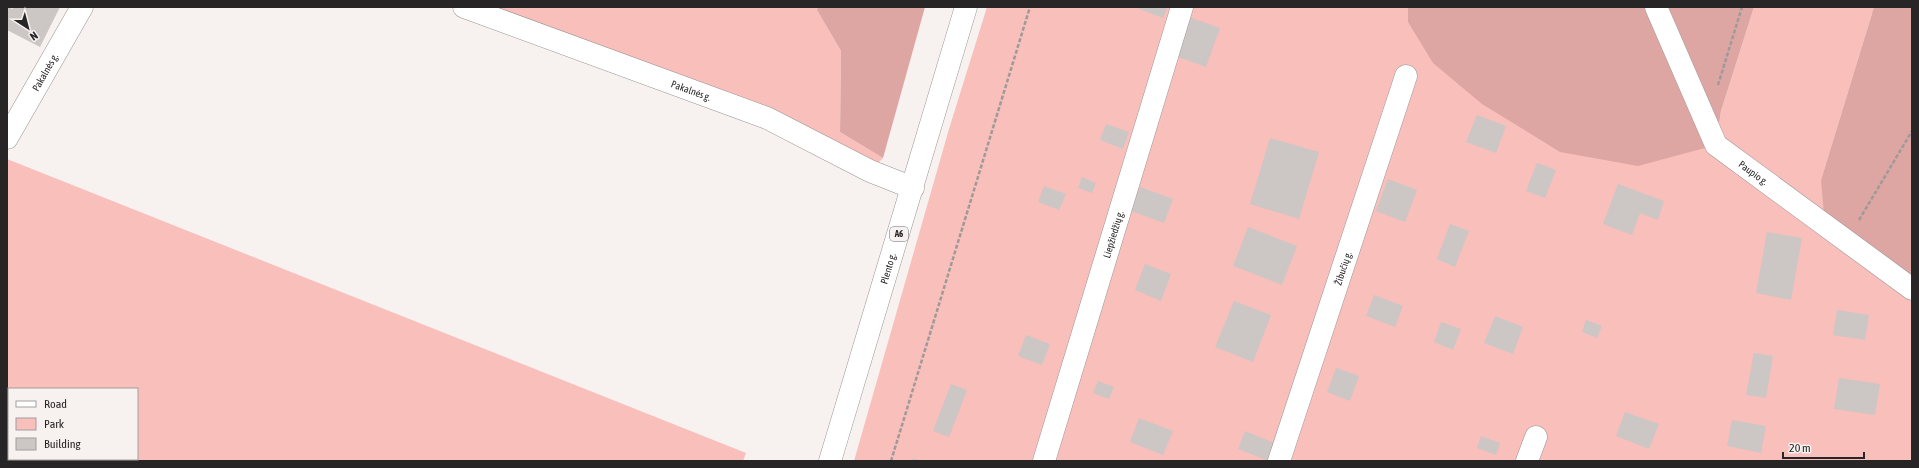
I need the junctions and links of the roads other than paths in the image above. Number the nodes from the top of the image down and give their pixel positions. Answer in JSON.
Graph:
{"nodes":[{"id":1,"x":82,"y":7,"type":"edge"},
{"id":2,"x":464,"y":7,"type":"edge"},
{"id":3,"x":966,"y":7,"type":"edge"},
{"id":4,"x":1182,"y":7,"type":"edge"},
{"id":5,"x":1656,"y":7,"type":"edge"},
{"id":6,"x":1406,"y":76,"type":"dead end"},
{"id":7,"x":7,"y":138,"type":"edge"},
{"id":8,"x":913,"y":188,"type":"junction"},
{"id":9,"x":1912,"y":289,"type":"edge"},
{"id":10,"x":1536,"y":437,"type":"dead end"},
{"id":11,"x":830,"y":461,"type":"edge"},
{"id":12,"x":1044,"y":461,"type":"edge"},
{"id":13,"x":1279,"y":461,"type":"edge"},
{"id":14,"x":1527,"y":461,"type":"edge"}],
"edges":[{"from":1,"to":7,"type":"main road","name":"Pakalnės g."},
{"from":2,"to":8,"type":"main road","name":"Pakalnės g."},
{"from":3,"to":8,"type":"main road","name":"Plento g.","number":"A6"},
{"from":4,"to":12,"type":"main road","name":"Liepžiedžių g."},
{"from":5,"to":9,"type":"main road","name":"Paupio g."},
{"from":6,"to":13,"type":"main road","name":"Žibučių g."},
{"from":8,"to":11,"type":"main road","name":"Plento g.","number":"A6"},
{"from":10,"to":14,"type":"main road"}]}
